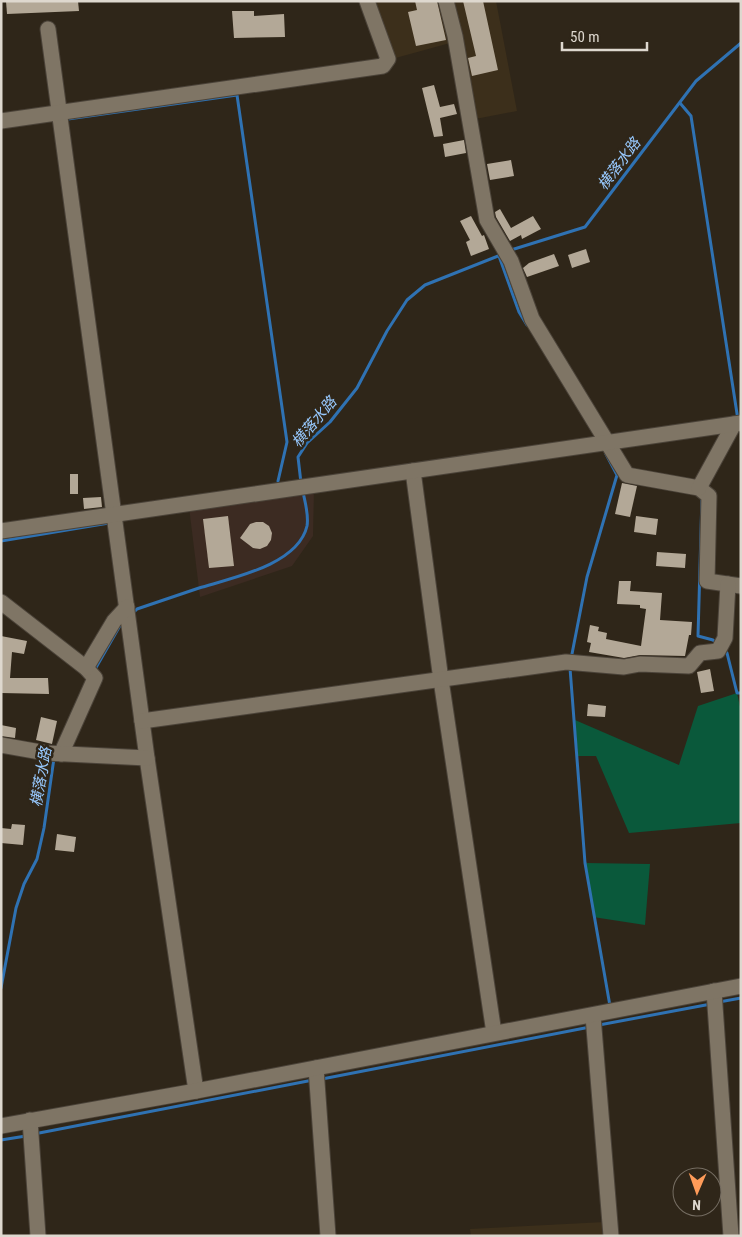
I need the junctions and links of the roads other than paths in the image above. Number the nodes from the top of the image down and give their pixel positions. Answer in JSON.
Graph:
{"nodes":[{"id":1,"x":367,"y":1,"type":"edge"},
{"id":2,"x":446,"y":1,"type":"edge"},
{"id":3,"x":48,"y":29,"type":"dead end"},
{"id":4,"x":59,"y":113,"type":"junction"},
{"id":5,"x":1,"y":121,"type":"edge"},
{"id":6,"x":738,"y":424,"type":"edge"},
{"id":7,"x":600,"y":442,"type":"junction"},
{"id":8,"x":413,"y":471,"type":"junction"},
{"id":9,"x":699,"y":488,"type":"junction"},
{"id":10,"x":115,"y":514,"type":"junction"},
{"id":11,"x":1,"y":531,"type":"edge"},
{"id":12,"x":734,"y":585,"type":"edge"},
{"id":13,"x":1,"y":602,"type":"edge"},
{"id":14,"x":127,"y":607,"type":"junction"},
{"id":15,"x":90,"y":673,"type":"junction"},
{"id":16,"x":441,"y":680,"type":"junction"},
{"id":17,"x":142,"y":721,"type":"junction"},
{"id":18,"x":1,"y":745,"type":"edge"},
{"id":19,"x":53,"y":754,"type":"junction"},
{"id":20,"x":148,"y":758,"type":"junction"},
{"id":21,"x":741,"y":986,"type":"edge"},
{"id":22,"x":714,"y":991,"type":"junction"},
{"id":23,"x":593,"y":1016,"type":"junction"},
{"id":24,"x":494,"y":1033,"type":"junction"},
{"id":25,"x":316,"y":1068,"type":"junction"},
{"id":26,"x":196,"y":1091,"type":"junction"},
{"id":27,"x":30,"y":1120,"type":"junction"},
{"id":28,"x":1,"y":1126,"type":"edge"},
{"id":29,"x":38,"y":1236,"type":"edge"},
{"id":30,"x":328,"y":1236,"type":"edge"},
{"id":31,"x":611,"y":1236,"type":"edge"},
{"id":32,"x":731,"y":1236,"type":"edge"}],
"edges":[{"from":1,"to":4,"type":"street"},
{"from":2,"to":7,"type":"street"},
{"from":3,"to":4,"type":"street"},
{"from":4,"to":5,"type":"street"},
{"from":4,"to":10,"type":"street"},
{"from":6,"to":7,"type":"street"},
{"from":6,"to":9,"type":"street"},
{"from":7,"to":8,"type":"street"},
{"from":7,"to":9,"type":"street"},
{"from":8,"to":10,"type":"street"},
{"from":8,"to":16,"type":"street"},
{"from":9,"to":12,"type":"street"},
{"from":10,"to":11,"type":"street"},
{"from":10,"to":14,"type":"street"},
{"from":12,"to":16,"type":"street"},
{"from":13,"to":15,"type":"street"},
{"from":14,"to":15,"type":"street"},
{"from":14,"to":17,"type":"street"},
{"from":15,"to":19,"type":"street"},
{"from":16,"to":17,"type":"street"},
{"from":16,"to":24,"type":"street"},
{"from":17,"to":20,"type":"street"},
{"from":18,"to":19,"type":"street"},
{"from":19,"to":20,"type":"street"},
{"from":20,"to":26,"type":"street"},
{"from":21,"to":22,"type":"street"},
{"from":22,"to":23,"type":"street"},
{"from":22,"to":32,"type":"street"},
{"from":23,"to":24,"type":"street"},
{"from":23,"to":31,"type":"street"},
{"from":24,"to":25,"type":"street"},
{"from":25,"to":26,"type":"street"},
{"from":25,"to":30,"type":"street"},
{"from":26,"to":27,"type":"street"},
{"from":27,"to":28,"type":"street"},
{"from":27,"to":29,"type":"street"}]}
